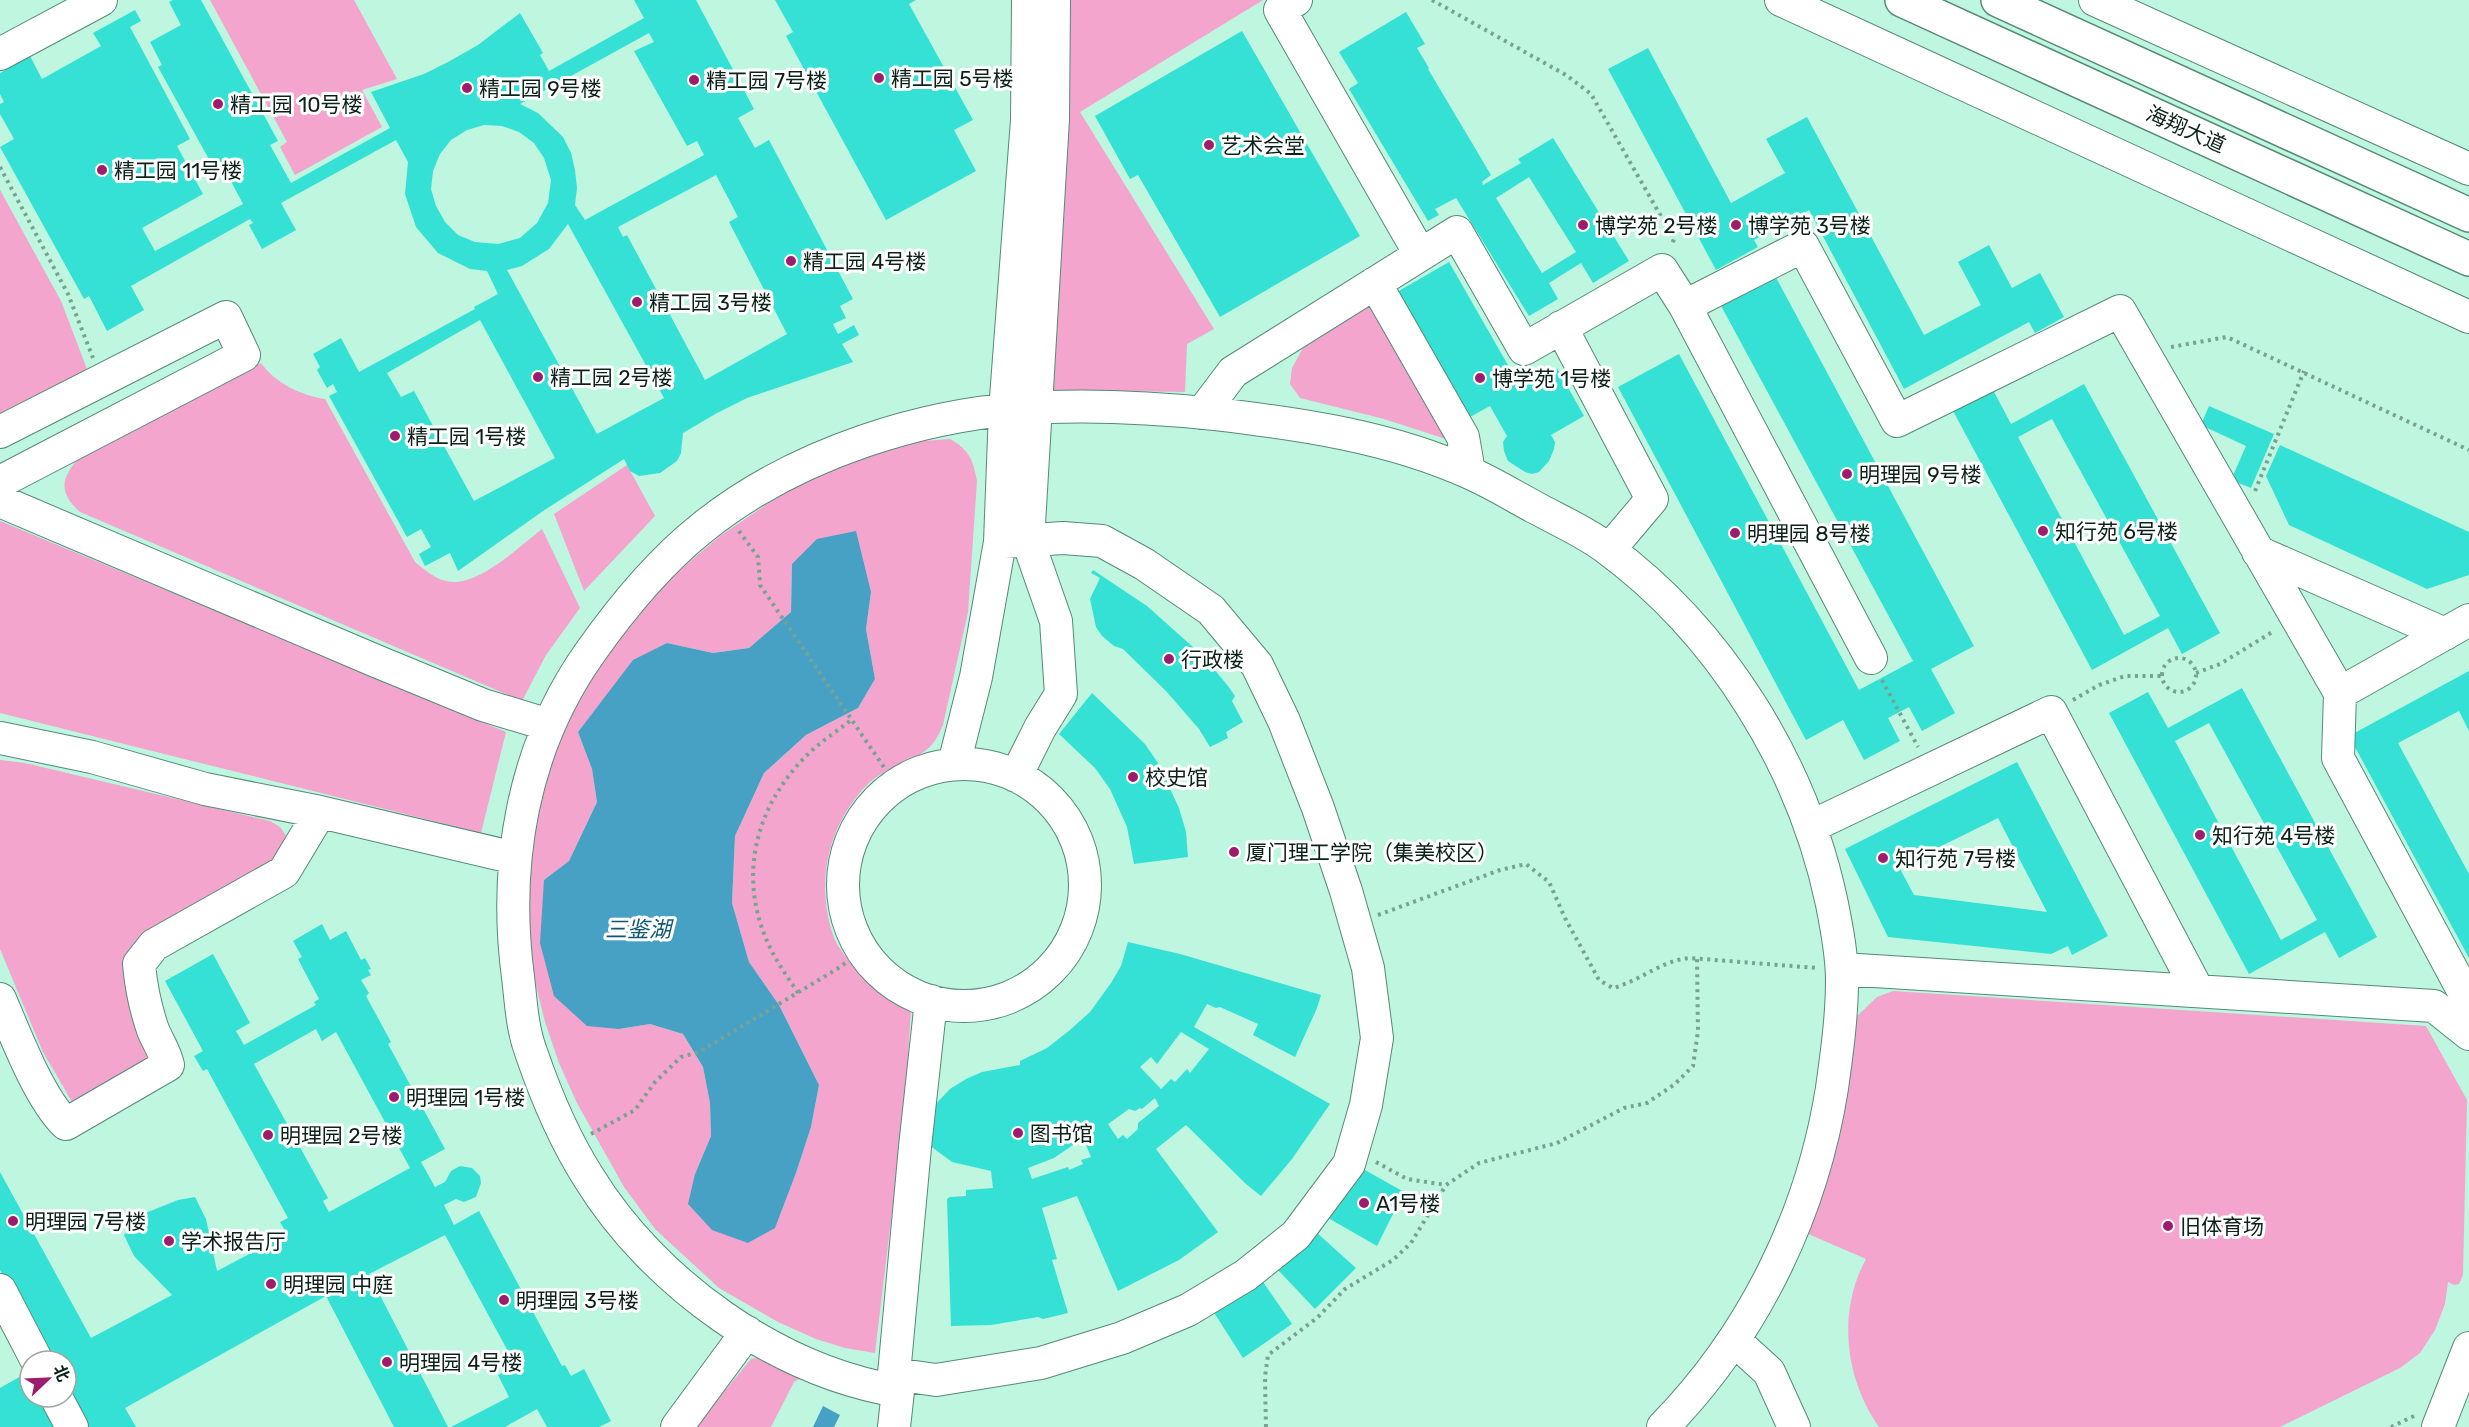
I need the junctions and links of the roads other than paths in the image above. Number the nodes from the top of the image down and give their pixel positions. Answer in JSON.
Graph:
{"nodes":[{"id":1,"x":101,"y":0,"type":"edge"},
{"id":2,"x":1028,"y":0,"type":"edge"},
{"id":3,"x":1054,"y":0,"type":"edge"},
{"id":4,"x":1296,"y":0,"type":"edge"},
{"id":5,"x":1780,"y":0,"type":"edge"},
{"id":6,"x":1902,"y":0,"type":"edge"},
{"id":7,"x":1998,"y":0,"type":"edge"},
{"id":8,"x":2095,"y":0,"type":"edge"},
{"id":9,"x":64,"y":9,"type":"edge"},
{"id":10,"x":0,"y":54,"type":"edge"},
{"id":11,"x":2469,"y":169,"type":"edge"},
{"id":12,"x":2469,"y":215,"type":"edge"},
{"id":13,"x":1420,"y":254,"type":"junction"},
{"id":14,"x":2469,"y":259,"type":"edge"},
{"id":15,"x":1375,"y":283,"type":"junction"},
{"id":16,"x":1685,"y":306,"type":"junction"},
{"id":17,"x":2469,"y":316,"type":"edge"},
{"id":18,"x":1561,"y":327,"type":"junction"},
{"id":19,"x":1020,"y":409,"type":"junction"},
{"id":20,"x":1202,"y":413,"type":"junction"},
{"id":21,"x":0,"y":432,"type":"edge"},
{"id":22,"x":1469,"y":472,"type":"junction"},
{"id":23,"x":0,"y":482,"type":"edge"},
{"id":24,"x":0,"y":501,"type":"edge"},
{"id":25,"x":1014,"y":542,"type":"junction"},
{"id":26,"x":1609,"y":550,"type":"junction"},
{"id":27,"x":2258,"y":552,"type":"junction"},
{"id":28,"x":2457,"y":627,"type":"edge"},
{"id":29,"x":1871,"y":658,"type":"road end"},
{"id":30,"x":2340,"y":693,"type":"junction"},
{"id":31,"x":549,"y":725,"type":"junction"},
{"id":32,"x":0,"y":738,"type":"edge"},
{"id":33,"x":954,"y":764,"type":"junction"},
{"id":34,"x":1016,"y":776,"type":"junction"},
{"id":35,"x":320,"y":812,"type":"junction"},
{"id":36,"x":1810,"y":827,"type":"junction"},
{"id":37,"x":514,"y":858,"type":"junction"},
{"id":38,"x":1842,"y":969,"type":"junction"},
{"id":39,"x":2198,"y":991,"type":"junction"},
{"id":40,"x":0,"y":999,"type":"edge"},
{"id":41,"x":931,"y":1001,"type":"junction"},
{"id":42,"x":2469,"y":1024,"type":"edge"},
{"id":43,"x":2469,"y":1034,"type":"edge"},
{"id":44,"x":0,"y":1290,"type":"edge"},
{"id":45,"x":747,"y":1332,"type":"junction"},
{"id":46,"x":1734,"y":1340,"type":"junction"},
{"id":47,"x":2469,"y":1348,"type":"edge"},
{"id":48,"x":31,"y":1349,"type":"edge"},
{"id":49,"x":896,"y":1382,"type":"junction"},
{"id":50,"x":62,"y":1409,"type":"edge"},
{"id":51,"x":72,"y":1427,"type":"edge"},
{"id":52,"x":677,"y":1427,"type":"edge"},
{"id":53,"x":894,"y":1427,"type":"edge"},
{"id":54,"x":1663,"y":1427,"type":"edge"},
{"id":55,"x":1794,"y":1427,"type":"edge"},
{"id":56,"x":2438,"y":1427,"type":"edge"}],
"edges":[{"from":1,"to":9,"type":"street"},
{"from":2,"to":19,"type":"street"},
{"from":3,"to":19,"type":"street"},
{"from":4,"to":13,"type":"street"},
{"from":5,"to":17,"type":"street"},
{"from":6,"to":14,"type":"highway","name":"海翔大道"},
{"from":7,"to":12,"type":"highway","name":"海翔大道"},
{"from":8,"to":11,"type":"street"},
{"from":9,"to":10,"type":"street"},
{"from":13,"to":15,"type":"street"},
{"from":13,"to":18,"type":"street"},
{"from":15,"to":20,"type":"street"},
{"from":15,"to":22,"type":"street"},
{"from":16,"to":18,"type":"street"},
{"from":16,"to":27,"type":"street"},
{"from":16,"to":29,"type":"street"},
{"from":18,"to":26,"type":"street"},
{"from":19,"to":20,"type":"street"},
{"from":19,"to":25,"type":"street"},
{"from":19,"to":31,"type":"street"},
{"from":20,"to":22,"type":"street"},
{"from":21,"to":23,"type":"street"},
{"from":22,"to":26,"type":"street"},
{"from":24,"to":31,"type":"street"},
{"from":25,"to":33,"type":"street"},
{"from":25,"to":34,"type":"street"},
{"from":25,"to":49,"type":"street"},
{"from":26,"to":36,"type":"street"},
{"from":27,"to":28,"type":"street"},
{"from":27,"to":30,"type":"street"},
{"from":28,"to":30,"type":"street"},
{"from":30,"to":42,"type":"street"},
{"from":31,"to":37,"type":"street"},
{"from":32,"to":35,"type":"street"},
{"from":33,"to":34,"type":"street"},
{"from":33,"to":41,"type":"street"},
{"from":34,"to":41,"type":"street"},
{"from":35,"to":37,"type":"street"},
{"from":35,"to":40,"type":"street"},
{"from":36,"to":38,"type":"street"},
{"from":36,"to":39,"type":"street"},
{"from":37,"to":45,"type":"street"},
{"from":38,"to":39,"type":"street"},
{"from":38,"to":46,"type":"street"},
{"from":39,"to":43,"type":"street"},
{"from":41,"to":49,"type":"street"},
{"from":44,"to":48,"type":"street"},
{"from":45,"to":49,"type":"street"},
{"from":45,"to":52,"type":"street"},
{"from":46,"to":54,"type":"street"},
{"from":46,"to":55,"type":"street"},
{"from":47,"to":56,"type":"street"},
{"from":49,"to":53,"type":"street"},
{"from":50,"to":51,"type":"street"}]}
